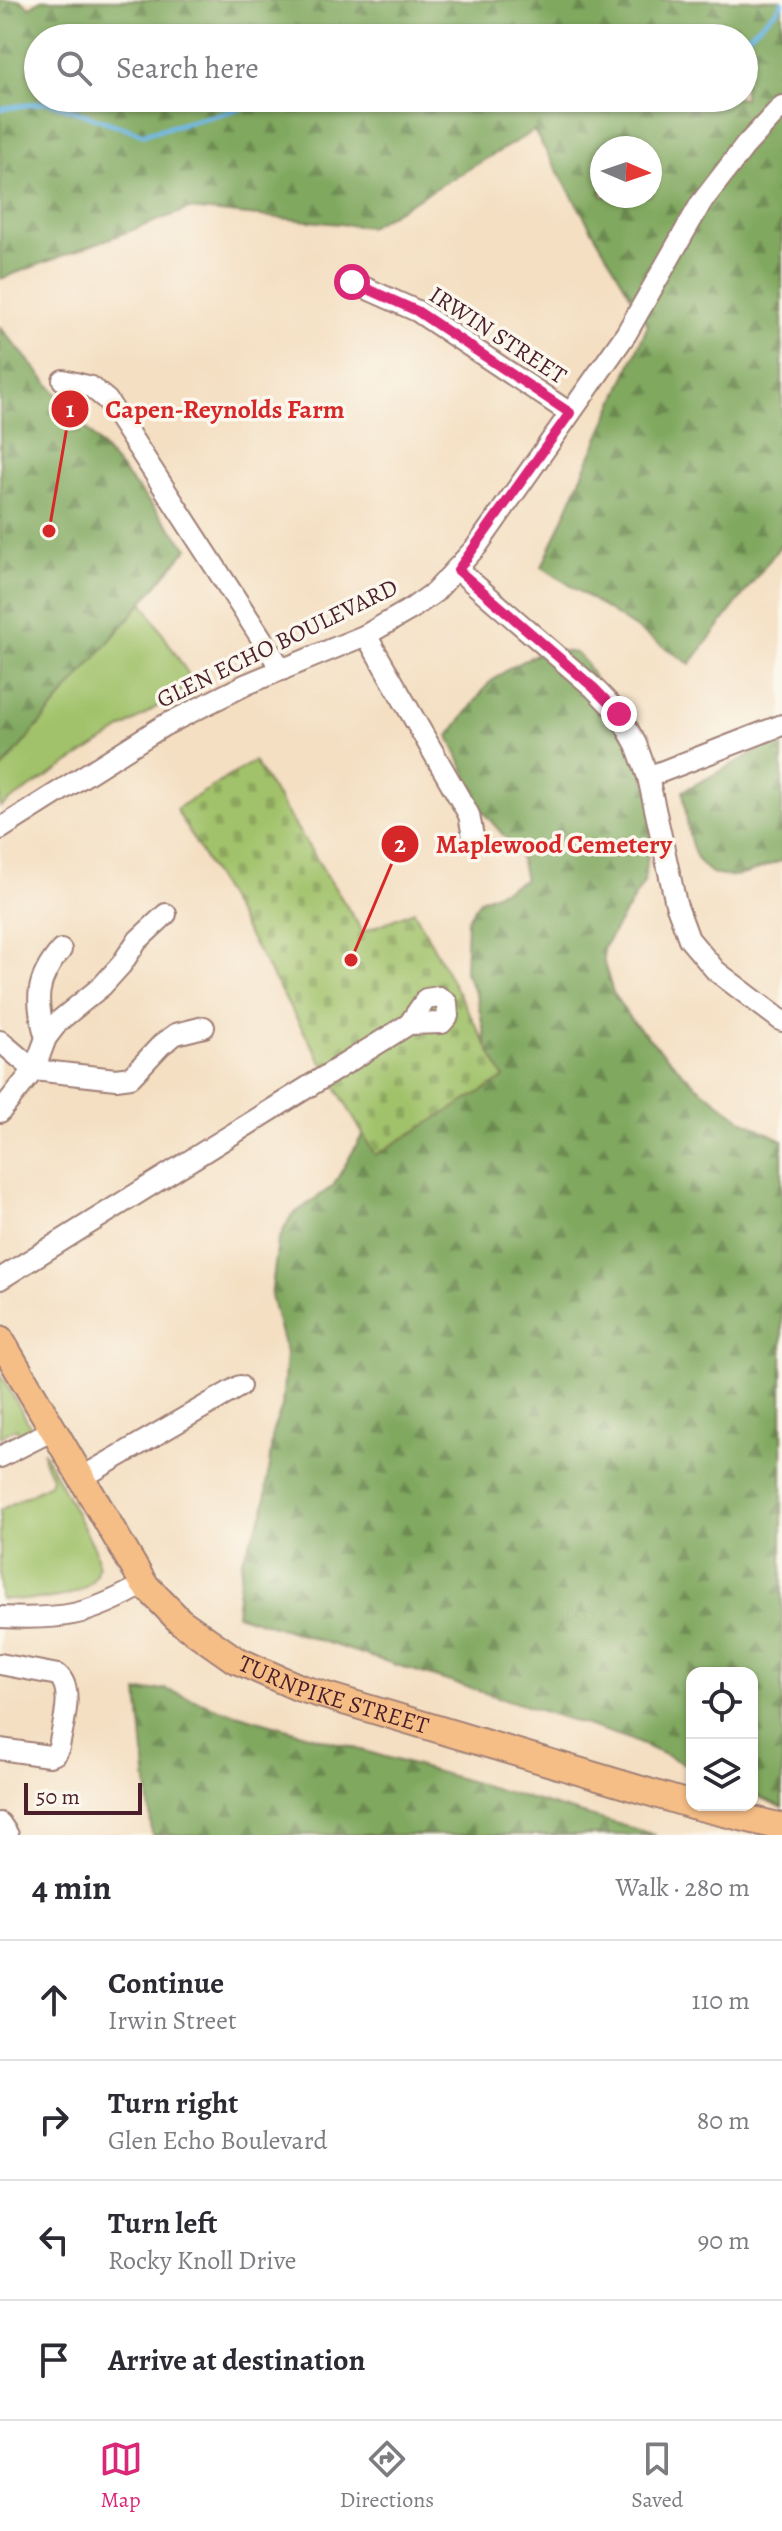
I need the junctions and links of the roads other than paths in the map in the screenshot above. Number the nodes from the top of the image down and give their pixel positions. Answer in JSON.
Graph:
{"nodes":[{"id":1,"x":782,"y":106,"type":"edge"},
{"id":2,"x":352,"y":282,"type":"dead end"},
{"id":3,"x":63,"y":380,"type":"dead end"},
{"id":4,"x":570,"y":413,"type":"junction"},
{"id":5,"x":458,"y":570,"type":"junction"},
{"id":6,"x":366,"y":635,"type":"junction"},
{"id":7,"x":282,"y":670,"type":"junction"},
{"id":8,"x":782,"y":725,"type":"edge"},
{"id":9,"x":648,"y":777,"type":"junction"},
{"id":10,"x":0,"y":829,"type":"edge"},
{"id":11,"x":474,"y":842,"type":"dead end"},
{"id":12,"x":166,"y":914,"type":"dead end"},
{"id":13,"x":61,"y":950,"type":"dead end"},
{"id":14,"x":782,"y":1021,"type":"edge"},
{"id":15,"x":409,"y":1024,"type":"dead end"},
{"id":16,"x":204,"y":1027,"type":"dead end"},
{"id":17,"x":46,"y":1038,"type":"junction"},
{"id":18,"x":0,"y":1041,"type":"edge"},
{"id":19,"x":34,"y":1070,"type":"junction"},
{"id":20,"x":0,"y":1112,"type":"edge"},
{"id":21,"x":0,"y":1279,"type":"edge"},
{"id":22,"x":0,"y":1339,"type":"edge"},
{"id":23,"x":240,"y":1386,"type":"dead end"},
{"id":24,"x":53,"y":1430,"type":"junction"},
{"id":25,"x":0,"y":1457,"type":"edge"},
{"id":26,"x":81,"y":1478,"type":"junction"},
{"id":27,"x":144,"y":1584,"type":"junction"},
{"id":28,"x":0,"y":1617,"type":"edge"},
{"id":29,"x":0,"y":1664,"type":"edge"},
{"id":30,"x":0,"y":1749,"type":"edge"},
{"id":31,"x":686,"y":1803,"type":"edge"},
{"id":32,"x":717,"y":1811,"type":"edge"},
{"id":33,"x":0,"y":1823,"type":"edge"},
{"id":34,"x":782,"y":1827,"type":"edge"},
{"id":35,"x":8,"y":1835,"type":"edge"}],
"edges":[{"from":1,"to":4,"type":"street","name":"GLEN ECHO BOULEVARD"},
{"from":2,"to":4,"type":"street","name":"IRWIN STREET"},
{"from":3,"to":7,"type":"street"},
{"from":4,"to":5,"type":"street","name":"GLEN ECHO BOULEVARD"},
{"from":5,"to":6,"type":"street","name":"GLEN ECHO BOULEVARD"},
{"from":5,"to":9,"type":"street"},
{"from":6,"to":7,"type":"street","name":"GLEN ECHO BOULEVARD"},
{"from":6,"to":11,"type":"street"},
{"from":7,"to":10,"type":"street","name":"GLEN ECHO BOULEVARD"},
{"from":8,"to":9,"type":"street"},
{"from":9,"to":14,"type":"street"},
{"from":12,"to":17,"type":"street"},
{"from":13,"to":17,"type":"street"},
{"from":15,"to":21,"type":"street"},
{"from":16,"to":19,"type":"street"},
{"from":17,"to":19,"type":"street"},
{"from":18,"to":19,"type":"street"},
{"from":19,"to":20,"type":"street"},
{"from":22,"to":24,"type":"main road","name":"TURNPIKE STREET"},
{"from":23,"to":26,"type":"street"},
{"from":24,"to":25,"type":"street"},
{"from":24,"to":26,"type":"main road","name":"TURNPIKE STREET"},
{"from":26,"to":27,"type":"main road","name":"TURNPIKE STREET"},
{"from":27,"to":28,"type":"street"},
{"from":27,"to":31,"type":"main road","name":"TURNPIKE STREET"},
{"from":29,"to":30,"type":"street"},
{"from":32,"to":34,"type":"main road","name":"TURNPIKE STREET"},
{"from":33,"to":35,"type":"street"}]}
